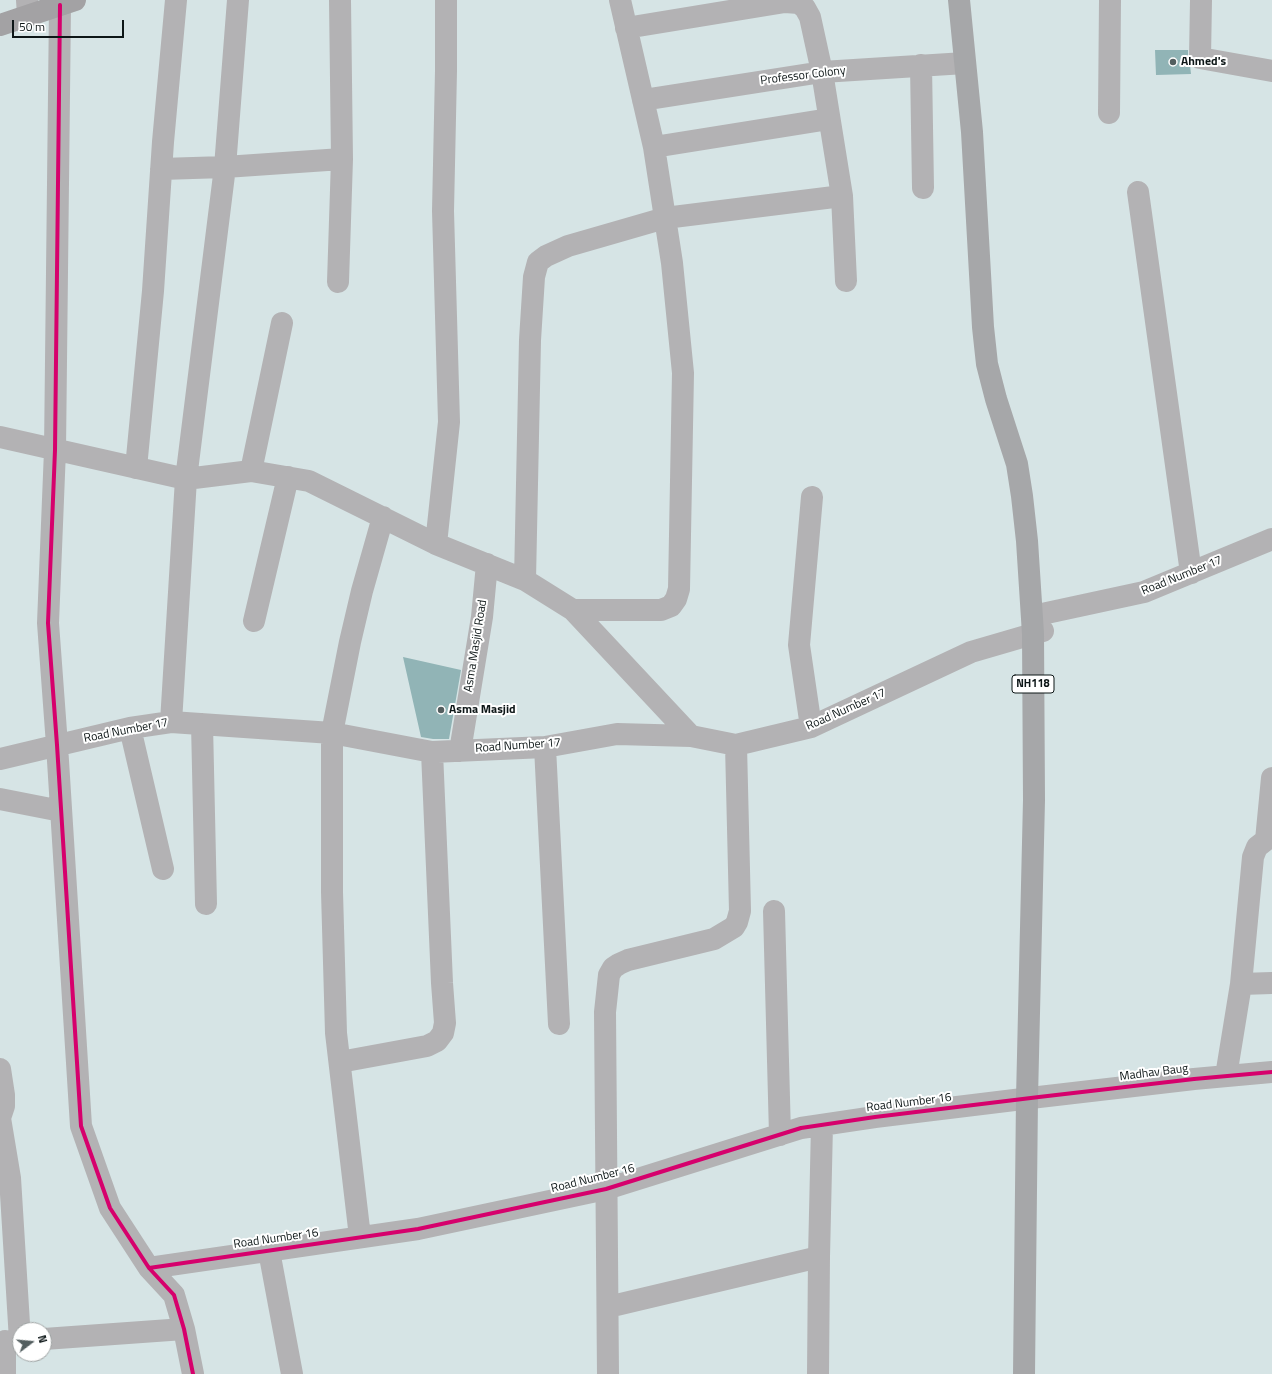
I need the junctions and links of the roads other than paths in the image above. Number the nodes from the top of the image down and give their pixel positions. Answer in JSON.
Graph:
{"nodes":[{"id":1,"x":176,"y":0,"type":"edge"},
{"id":2,"x":238,"y":0,"type":"edge"},
{"id":3,"x":340,"y":0,"type":"edge"},
{"id":4,"x":446,"y":0,"type":"edge"},
{"id":5,"x":620,"y":0,"type":"edge"},
{"id":6,"x":959,"y":0,"type":"edge"},
{"id":7,"x":972,"y":0,"type":"edge"},
{"id":8,"x":1110,"y":0,"type":"edge"},
{"id":9,"x":1201,"y":0,"type":"edge"},
{"id":10,"x":68,"y":2,"type":"edge"},
{"id":11,"x":28,"y":8,"type":"edge"},
{"id":12,"x":0,"y":25,"type":"edge"},
{"id":13,"x":626,"y":28,"type":"junction"},
{"id":14,"x":965,"y":63,"type":"junction"},
{"id":15,"x":921,"y":66,"type":"junction"},
{"id":16,"x":1272,"y":71,"type":"edge"},
{"id":17,"x":822,"y":72,"type":"junction"},
{"id":18,"x":643,"y":100,"type":"junction"},
{"id":19,"x":1109,"y":113,"type":"dead end"},
{"id":20,"x":829,"y":119,"type":"junction"},
{"id":21,"x":654,"y":147,"type":"junction"},
{"id":22,"x":342,"y":159,"type":"junction"},
{"id":23,"x":225,"y":167,"type":"junction"},
{"id":24,"x":161,"y":169,"type":"junction"},
{"id":25,"x":923,"y":188,"type":"dead end"},
{"id":26,"x":1138,"y":192,"type":"dead end"},
{"id":27,"x":842,"y":196,"type":"junction"},
{"id":28,"x":665,"y":218,"type":"junction"},
{"id":29,"x":846,"y":281,"type":"dead end"},
{"id":30,"x":338,"y":282,"type":"dead end"},
{"id":31,"x":282,"y":323,"type":"dead end"},
{"id":32,"x":0,"y":436,"type":"edge"},
{"id":33,"x":55,"y":450,"type":"junction"},
{"id":34,"x":136,"y":468,"type":"junction"},
{"id":35,"x":250,"y":471,"type":"junction"},
{"id":36,"x":288,"y":477,"type":"junction"},
{"id":37,"x":186,"y":479,"type":"junction"},
{"id":38,"x":812,"y":498,"type":"dead end"},
{"id":39,"x":383,"y":518,"type":"junction"},
{"id":40,"x":1272,"y":539,"type":"edge"},
{"id":41,"x":436,"y":544,"type":"junction"},
{"id":42,"x":487,"y":564,"type":"junction"},
{"id":43,"x":1191,"y":573,"type":"junction"},
{"id":44,"x":526,"y":580,"type":"junction"},
{"id":45,"x":573,"y":610,"type":"junction"},
{"id":46,"x":254,"y":621,"type":"dead end"},
{"id":47,"x":1039,"y":626,"type":"junction"},
{"id":48,"x":171,"y":722,"type":"junction"},
{"id":49,"x":202,"y":724,"type":"junction"},
{"id":50,"x":811,"y":727,"type":"junction"},
{"id":51,"x":130,"y":728,"type":"junction"},
{"id":52,"x":332,"y":733,"type":"junction"},
{"id":53,"x":691,"y":736,"type":"junction"},
{"id":54,"x":57,"y":745,"type":"junction"},
{"id":55,"x":736,"y":745,"type":"junction"},
{"id":56,"x":545,"y":746,"type":"junction"},
{"id":57,"x":460,"y":751,"type":"junction"},
{"id":58,"x":432,"y":752,"type":"junction"},
{"id":59,"x":0,"y":759,"type":"edge"},
{"id":60,"x":1272,"y":778,"type":"edge"},
{"id":61,"x":0,"y":800,"type":"edge"},
{"id":62,"x":61,"y":811,"type":"junction"},
{"id":63,"x":1269,"y":839,"type":"edge"},
{"id":64,"x":164,"y":869,"type":"dead end"},
{"id":65,"x":206,"y":904,"type":"dead end"},
{"id":66,"x":774,"y":911,"type":"dead end"},
{"id":67,"x":1272,"y":982,"type":"edge"},
{"id":68,"x":1241,"y":984,"type":"junction"},
{"id":69,"x":559,"y":1024,"type":"dead end"},
{"id":70,"x":340,"y":1062,"type":"junction"},
{"id":71,"x":0,"y":1069,"type":"edge"},
{"id":72,"x":1272,"y":1072,"type":"edge"},
{"id":73,"x":1226,"y":1076,"type":"junction"},
{"id":74,"x":1033,"y":1098,"type":"junction"},
{"id":75,"x":0,"y":1118,"type":"edge"},
{"id":76,"x":822,"y":1125,"type":"junction"},
{"id":77,"x":780,"y":1135,"type":"junction"},
{"id":78,"x":606,"y":1188,"type":"junction"},
{"id":79,"x":360,"y":1237,"type":"junction"},
{"id":80,"x":269,"y":1251,"type":"junction"},
{"id":81,"x":819,"y":1258,"type":"junction"},
{"id":82,"x":149,"y":1268,"type":"junction"},
{"id":83,"x":608,"y":1308,"type":"junction"},
{"id":84,"x":184,"y":1329,"type":"junction"},
{"id":85,"x":52,"y":1338,"type":"edge"},
{"id":86,"x":11,"y":1341,"type":"edge"},
{"id":87,"x":5,"y":1374,"type":"edge"},
{"id":88,"x":194,"y":1374,"type":"edge"},
{"id":89,"x":292,"y":1374,"type":"edge"},
{"id":90,"x":608,"y":1374,"type":"edge"},
{"id":91,"x":818,"y":1374,"type":"edge"},
{"id":92,"x":1024,"y":1374,"type":"edge"},
{"id":93,"x":1037,"y":1374,"type":"edge"}],
"edges":[{"from":1,"to":24,"type":"street"},
{"from":2,"to":23,"type":"street"},
{"from":3,"to":22,"type":"street"},
{"from":4,"to":41,"type":"street"},
{"from":5,"to":13,"type":"street"},
{"from":6,"to":14,"type":"highway","number":"NH118"},
{"from":7,"to":47,"type":"highway","number":"NH118"},
{"from":8,"to":19,"type":"street"},
{"from":9,"to":16,"type":"street"},
{"from":10,"to":11,"type":"main road"},
{"from":10,"to":33,"type":"street"},
{"from":11,"to":12,"type":"main road"},
{"from":13,"to":17,"type":"street"},
{"from":13,"to":18,"type":"street"},
{"from":14,"to":15,"type":"street","name":"Professor Colony"},
{"from":14,"to":47,"type":"highway","number":"NH118"},
{"from":15,"to":17,"type":"street","name":"Professor Colony"},
{"from":15,"to":25,"type":"street"},
{"from":17,"to":18,"type":"street","name":"Professor Colony"},
{"from":17,"to":20,"type":"street"},
{"from":18,"to":21,"type":"street"},
{"from":20,"to":21,"type":"street"},
{"from":20,"to":27,"type":"street"},
{"from":21,"to":28,"type":"street"},
{"from":22,"to":23,"type":"street"},
{"from":22,"to":30,"type":"street"},
{"from":23,"to":24,"type":"street"},
{"from":23,"to":37,"type":"street"},
{"from":24,"to":34,"type":"street"},
{"from":26,"to":43,"type":"street"},
{"from":27,"to":28,"type":"street"},
{"from":27,"to":29,"type":"street"},
{"from":28,"to":44,"type":"street"},
{"from":28,"to":45,"type":"street"},
{"from":31,"to":35,"type":"street"},
{"from":32,"to":33,"type":"street"},
{"from":33,"to":34,"type":"street"},
{"from":33,"to":54,"type":"street"},
{"from":34,"to":37,"type":"street"},
{"from":35,"to":36,"type":"street"},
{"from":35,"to":37,"type":"street"},
{"from":36,"to":39,"type":"street"},
{"from":36,"to":46,"type":"street"},
{"from":37,"to":48,"type":"street"},
{"from":38,"to":50,"type":"street"},
{"from":39,"to":41,"type":"street"},
{"from":39,"to":52,"type":"street"},
{"from":40,"to":43,"type":"street","name":"Road Number 17"},
{"from":41,"to":42,"type":"street"},
{"from":42,"to":44,"type":"street"},
{"from":42,"to":57,"type":"street","name":"Asma Masjid Road"},
{"from":43,"to":47,"type":"street","name":"Road Number 17"},
{"from":44,"to":45,"type":"street"},
{"from":45,"to":53,"type":"street"},
{"from":47,"to":50,"type":"street","name":"Road Number 17"},
{"from":47,"to":74,"type":"highway","number":"NH118"},
{"from":48,"to":49,"type":"street","name":"Road Number 17"},
{"from":48,"to":51,"type":"street","name":"Road Number 17"},
{"from":49,"to":52,"type":"street","name":"Road Number 17"},
{"from":49,"to":65,"type":"street"},
{"from":50,"to":55,"type":"street","name":"Road Number 17"},
{"from":51,"to":54,"type":"street","name":"Road Number 17"},
{"from":51,"to":64,"type":"street"},
{"from":52,"to":58,"type":"street","name":"Road Number 17"},
{"from":52,"to":70,"type":"street"},
{"from":53,"to":55,"type":"street","name":"Road Number 17"},
{"from":53,"to":56,"type":"street","name":"Road Number 17"},
{"from":54,"to":59,"type":"street","name":"Road Number 17"},
{"from":54,"to":62,"type":"street"},
{"from":55,"to":78,"type":"street"},
{"from":56,"to":57,"type":"street","name":"Road Number 17"},
{"from":56,"to":69,"type":"street"},
{"from":57,"to":58,"type":"street","name":"Road Number 17"},
{"from":58,"to":70,"type":"street"},
{"from":60,"to":63,"type":"street"},
{"from":61,"to":62,"type":"street"},
{"from":62,"to":82,"type":"street"},
{"from":63,"to":68,"type":"street"},
{"from":66,"to":77,"type":"street"},
{"from":67,"to":68,"type":"street"},
{"from":68,"to":73,"type":"street"},
{"from":70,"to":79,"type":"street"},
{"from":71,"to":75,"type":"street"},
{"from":72,"to":73,"type":"street","name":"Madhav Baug"},
{"from":73,"to":74,"type":"street","name":"Madhav Baug"},
{"from":74,"to":76,"type":"street","name":"Road Number 16"},
{"from":74,"to":92,"type":"highway","number":"NH118"},
{"from":74,"to":93,"type":"highway","number":"NH118"},
{"from":75,"to":86,"type":"street"},
{"from":76,"to":77,"type":"street","name":"Road Number 16"},
{"from":76,"to":81,"type":"street"},
{"from":77,"to":78,"type":"street","name":"Road Number 16"},
{"from":78,"to":79,"type":"street","name":"Road Number 16"},
{"from":78,"to":83,"type":"street"},
{"from":79,"to":80,"type":"street","name":"Road Number 16"},
{"from":80,"to":82,"type":"street","name":"Road Number 16"},
{"from":80,"to":89,"type":"street"},
{"from":81,"to":83,"type":"street"},
{"from":81,"to":91,"type":"street"},
{"from":82,"to":84,"type":"street"},
{"from":83,"to":90,"type":"street"},
{"from":84,"to":85,"type":"street"},
{"from":84,"to":88,"type":"street"},
{"from":86,"to":87,"type":"street"}]}
